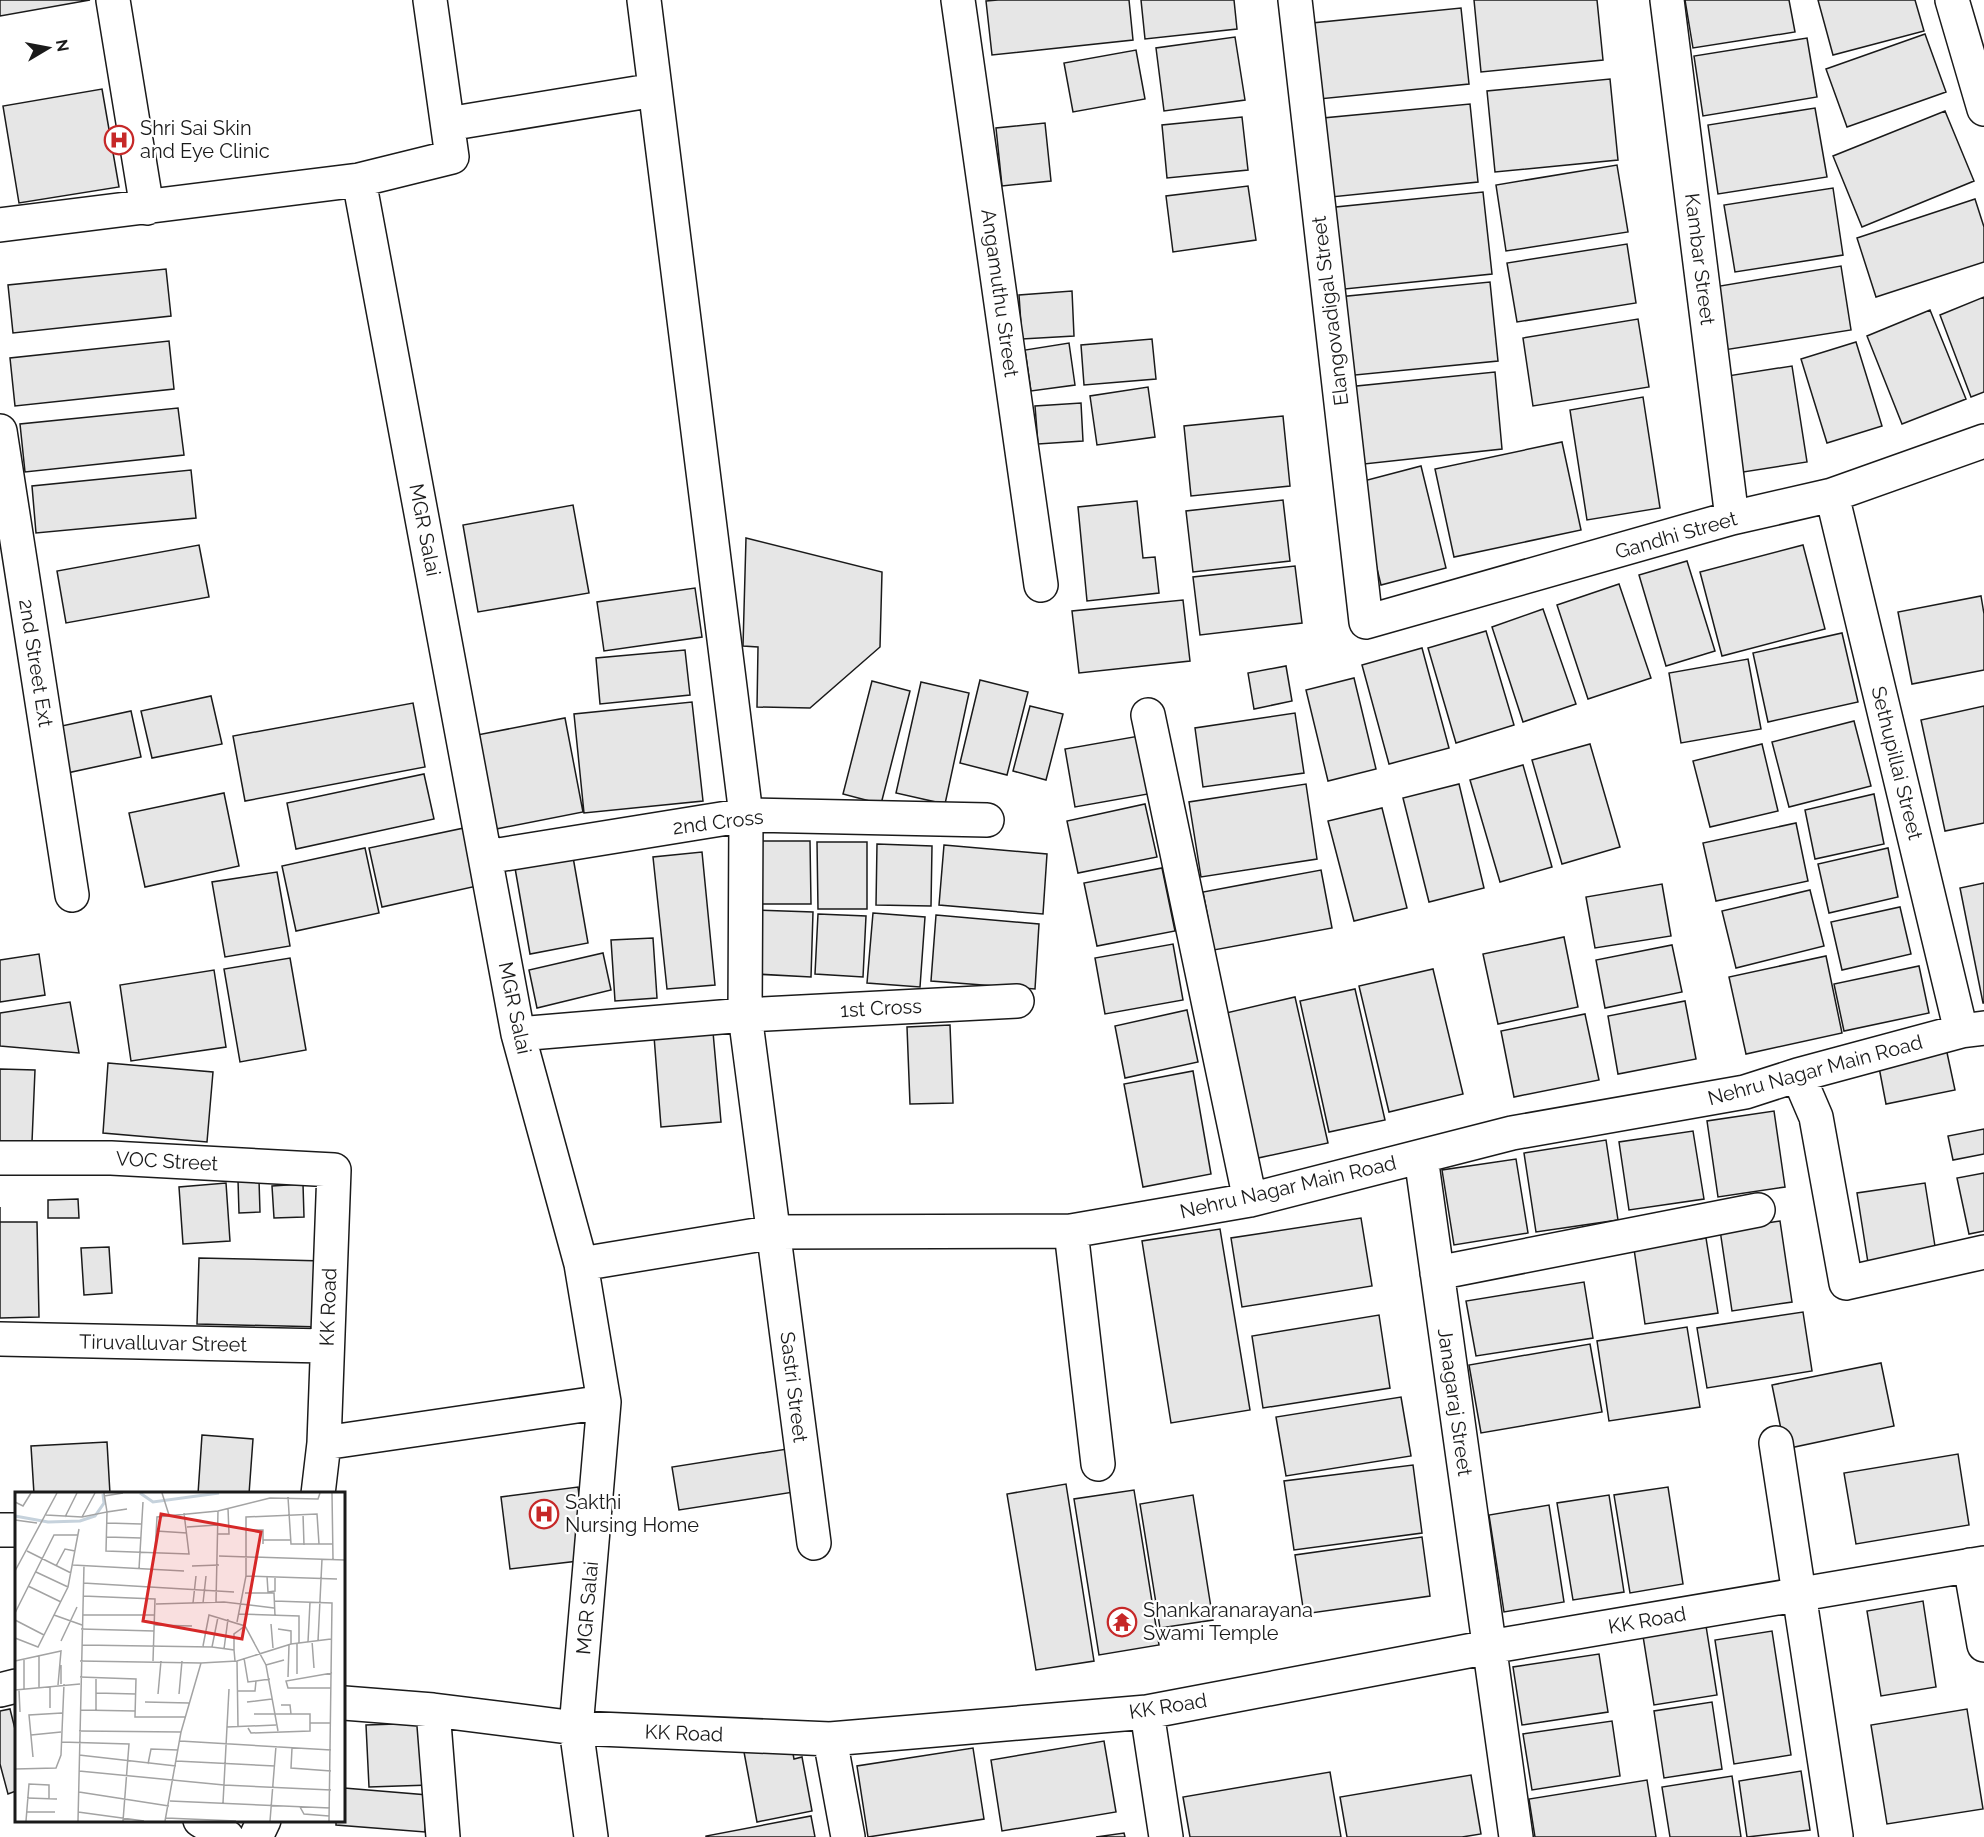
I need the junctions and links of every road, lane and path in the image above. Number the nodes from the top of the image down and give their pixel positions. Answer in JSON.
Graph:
{"nodes":[{"id":1,"x":113,"y":0,"type":"edge"},
{"id":2,"x":430,"y":0,"type":"edge"},
{"id":3,"x":644,"y":0,"type":"edge"},
{"id":4,"x":958,"y":0,"type":"edge"},
{"id":5,"x":1294,"y":0,"type":"edge"},
{"id":6,"x":1667,"y":0,"type":"edge"},
{"id":7,"x":1952,"y":0,"type":"edge"},
{"id":8,"x":655,"y":90,"type":"junction"},
{"id":9,"x":1984,"y":109,"type":"edge"},
{"id":10,"x":448,"y":124,"type":"junction"},
{"id":11,"x":359,"y":180,"type":"junction"},
{"id":12,"x":147,"y":208,"type":"junction"},
{"id":13,"x":0,"y":225,"type":"edge"},
{"id":14,"x":0,"y":431,"type":"edge"},
{"id":15,"x":1984,"y":441,"type":"edge"},
{"id":16,"x":1832,"y":495,"type":"junction"},
{"id":17,"x":1732,"y":518,"type":"junction"},
{"id":18,"x":1041,"y":585,"type":"dead end"},
{"id":19,"x":1366,"y":622,"type":"joint"},
{"id":20,"x":1148,"y":715,"type":"dead end"},
{"id":21,"x":746,"y":815,"type":"junction"},
{"id":22,"x":987,"y":820,"type":"dead end"},
{"id":23,"x":486,"y":857,"type":"junction"},
{"id":24,"x":72,"y":895,"type":"dead end"},
{"id":25,"x":1017,"y":1001,"type":"dead end"},
{"id":26,"x":745,"y":1015,"type":"junction"},
{"id":27,"x":1973,"y":1030,"type":"edge"},
{"id":28,"x":518,"y":1034,"type":"junction"},
{"id":29,"x":1798,"y":1075,"type":"junction"},
{"id":30,"x":1421,"y":1157,"type":"junction"},
{"id":31,"x":0,"y":1158,"type":"edge"},
{"id":32,"x":334,"y":1170,"type":"joint"},
{"id":33,"x":1251,"y":1200,"type":"junction"},
{"id":34,"x":1758,"y":1210,"type":"dead end"},
{"id":35,"x":1071,"y":1231,"type":"junction"},
{"id":36,"x":774,"y":1232,"type":"junction"},
{"id":37,"x":1984,"y":1252,"type":"edge"},
{"id":38,"x":580,"y":1264,"type":"junction"},
{"id":39,"x":1437,"y":1273,"type":"junction"},
{"id":40,"x":0,"y":1339,"type":"edge"},
{"id":41,"x":326,"y":1346,"type":"junction"},
{"id":42,"x":604,"y":1402,"type":"junction"},
{"id":43,"x":324,"y":1443,"type":"junction"},
{"id":44,"x":1776,"y":1443,"type":"dead end"},
{"id":45,"x":1098,"y":1464,"type":"dead end"},
{"id":46,"x":318,"y":1492,"type":"edge"},
{"id":47,"x":814,"y":1543,"type":"dead end"},
{"id":48,"x":1977,"y":1564,"type":"edge"},
{"id":49,"x":1797,"y":1594,"type":"junction"},
{"id":50,"x":1984,"y":1645,"type":"edge"},
{"id":51,"x":1489,"y":1647,"type":"junction"},
{"id":52,"x":15,"y":1686,"type":"edge"},
{"id":53,"x":0,"y":1690,"type":"edge"},
{"id":54,"x":345,"y":1703,"type":"edge"},
{"id":55,"x":433,"y":1710,"type":"junction"},
{"id":56,"x":1147,"y":1712,"type":"junction"},
{"id":57,"x":576,"y":1728,"type":"junction"},
{"id":58,"x":830,"y":1739,"type":"junction"},
{"id":59,"x":202,"y":1822,"type":"edge"},
{"id":60,"x":264,"y":1822,"type":"edge"},
{"id":61,"x":1836,"y":1836,"type":"edge"},
{"id":62,"x":227,"y":1837,"type":"edge"},
{"id":63,"x":256,"y":1837,"type":"edge"},
{"id":64,"x":443,"y":1837,"type":"edge"},
{"id":65,"x":591,"y":1837,"type":"edge"},
{"id":66,"x":848,"y":1837,"type":"edge"},
{"id":67,"x":1166,"y":1837,"type":"edge"},
{"id":68,"x":1516,"y":1837,"type":"edge"}],
"edges":[{"from":1,"to":12,"type":"street"},
{"from":2,"to":10,"type":"street"},
{"from":3,"to":8,"type":"street","name":"Sastri Street"},
{"from":4,"to":18,"type":"street","name":"Angamuthu Street"},
{"from":5,"to":19,"type":"street","name":"Elangovadigal Street"},
{"from":6,"to":17,"type":"street","name":"Kambar Street"},
{"from":7,"to":9,"type":"street"},
{"from":8,"to":10,"type":"street"},
{"from":8,"to":21,"type":"street","name":"Sastri Street"},
{"from":10,"to":11,"type":"street"},
{"from":11,"to":12,"type":"street"},
{"from":11,"to":23,"type":"street","name":"MGR Salai"},
{"from":12,"to":13,"type":"street"},
{"from":14,"to":24,"type":"street","name":"2nd Street Ext"},
{"from":15,"to":16,"type":"street","name":"Gandhi Street"},
{"from":16,"to":17,"type":"street","name":"Gandhi Street"},
{"from":16,"to":27,"type":"street","name":"Sethupillai Street"},
{"from":17,"to":19,"type":"street","name":"Gandhi Street"},
{"from":20,"to":33,"type":"street"},
{"from":21,"to":22,"type":"street","name":"2nd Cross"},
{"from":21,"to":23,"type":"street","name":"2nd Cross"},
{"from":21,"to":26,"type":"street","name":"Sastri Street"},
{"from":23,"to":28,"type":"street","name":"MGR Salai"},
{"from":25,"to":26,"type":"street","name":"1st Cross"},
{"from":26,"to":28,"type":"street","name":"1st Cross"},
{"from":26,"to":36,"type":"street","name":"Sastri Street"},
{"from":27,"to":29,"type":"street","name":"Nehru Nagar Main Road"},
{"from":28,"to":38,"type":"street","name":"MGR Salai"},
{"from":29,"to":30,"type":"street","name":"Nehru Nagar Main Road"},
{"from":29,"to":37,"type":"street"},
{"from":30,"to":33,"type":"street","name":"Nehru Nagar Main Road"},
{"from":30,"to":39,"type":"street","name":"Janagaraj Street"},
{"from":31,"to":32,"type":"street","name":"VOC Street"},
{"from":32,"to":41,"type":"street","name":"KK Road"},
{"from":33,"to":35,"type":"street","name":"Nehru Nagar Main Road"},
{"from":34,"to":39,"type":"street"},
{"from":35,"to":36,"type":"street","name":"Nehru Nagar Main Road"},
{"from":35,"to":45,"type":"street"},
{"from":36,"to":38,"type":"street","name":"Nehru Nagar Main Road"},
{"from":36,"to":47,"type":"street","name":"Sastri Street"},
{"from":38,"to":42,"type":"street","name":"MGR Salai"},
{"from":39,"to":51,"type":"street","name":"Janagaraj Street"},
{"from":40,"to":41,"type":"street","name":"Tiruvalluvar Street"},
{"from":41,"to":43,"type":"street","name":"KK Road"},
{"from":42,"to":43,"type":"street"},
{"from":42,"to":57,"type":"street","name":"MGR Salai"},
{"from":43,"to":46,"type":"street","name":"KK Road"},
{"from":44,"to":49,"type":"street"},
{"from":48,"to":49,"type":"street","name":"KK Road"},
{"from":48,"to":50,"type":"street"},
{"from":49,"to":51,"type":"street","name":"KK Road"},
{"from":49,"to":61,"type":"street"},
{"from":51,"to":56,"type":"street","name":"KK Road"},
{"from":51,"to":68,"type":"street","name":"Janagaraj Street"},
{"from":52,"to":53,"type":"street"},
{"from":54,"to":55,"type":"street","name":"KK Road"},
{"from":55,"to":57,"type":"street","name":"KK Road"},
{"from":55,"to":64,"type":"street"},
{"from":56,"to":58,"type":"street","name":"KK Road"},
{"from":56,"to":67,"type":"street"},
{"from":57,"to":58,"type":"street","name":"KK Road"},
{"from":57,"to":65,"type":"street","name":"MGR Salai"},
{"from":58,"to":66,"type":"street"},
{"from":59,"to":62,"type":"street"},
{"from":60,"to":63,"type":"street"}]}
